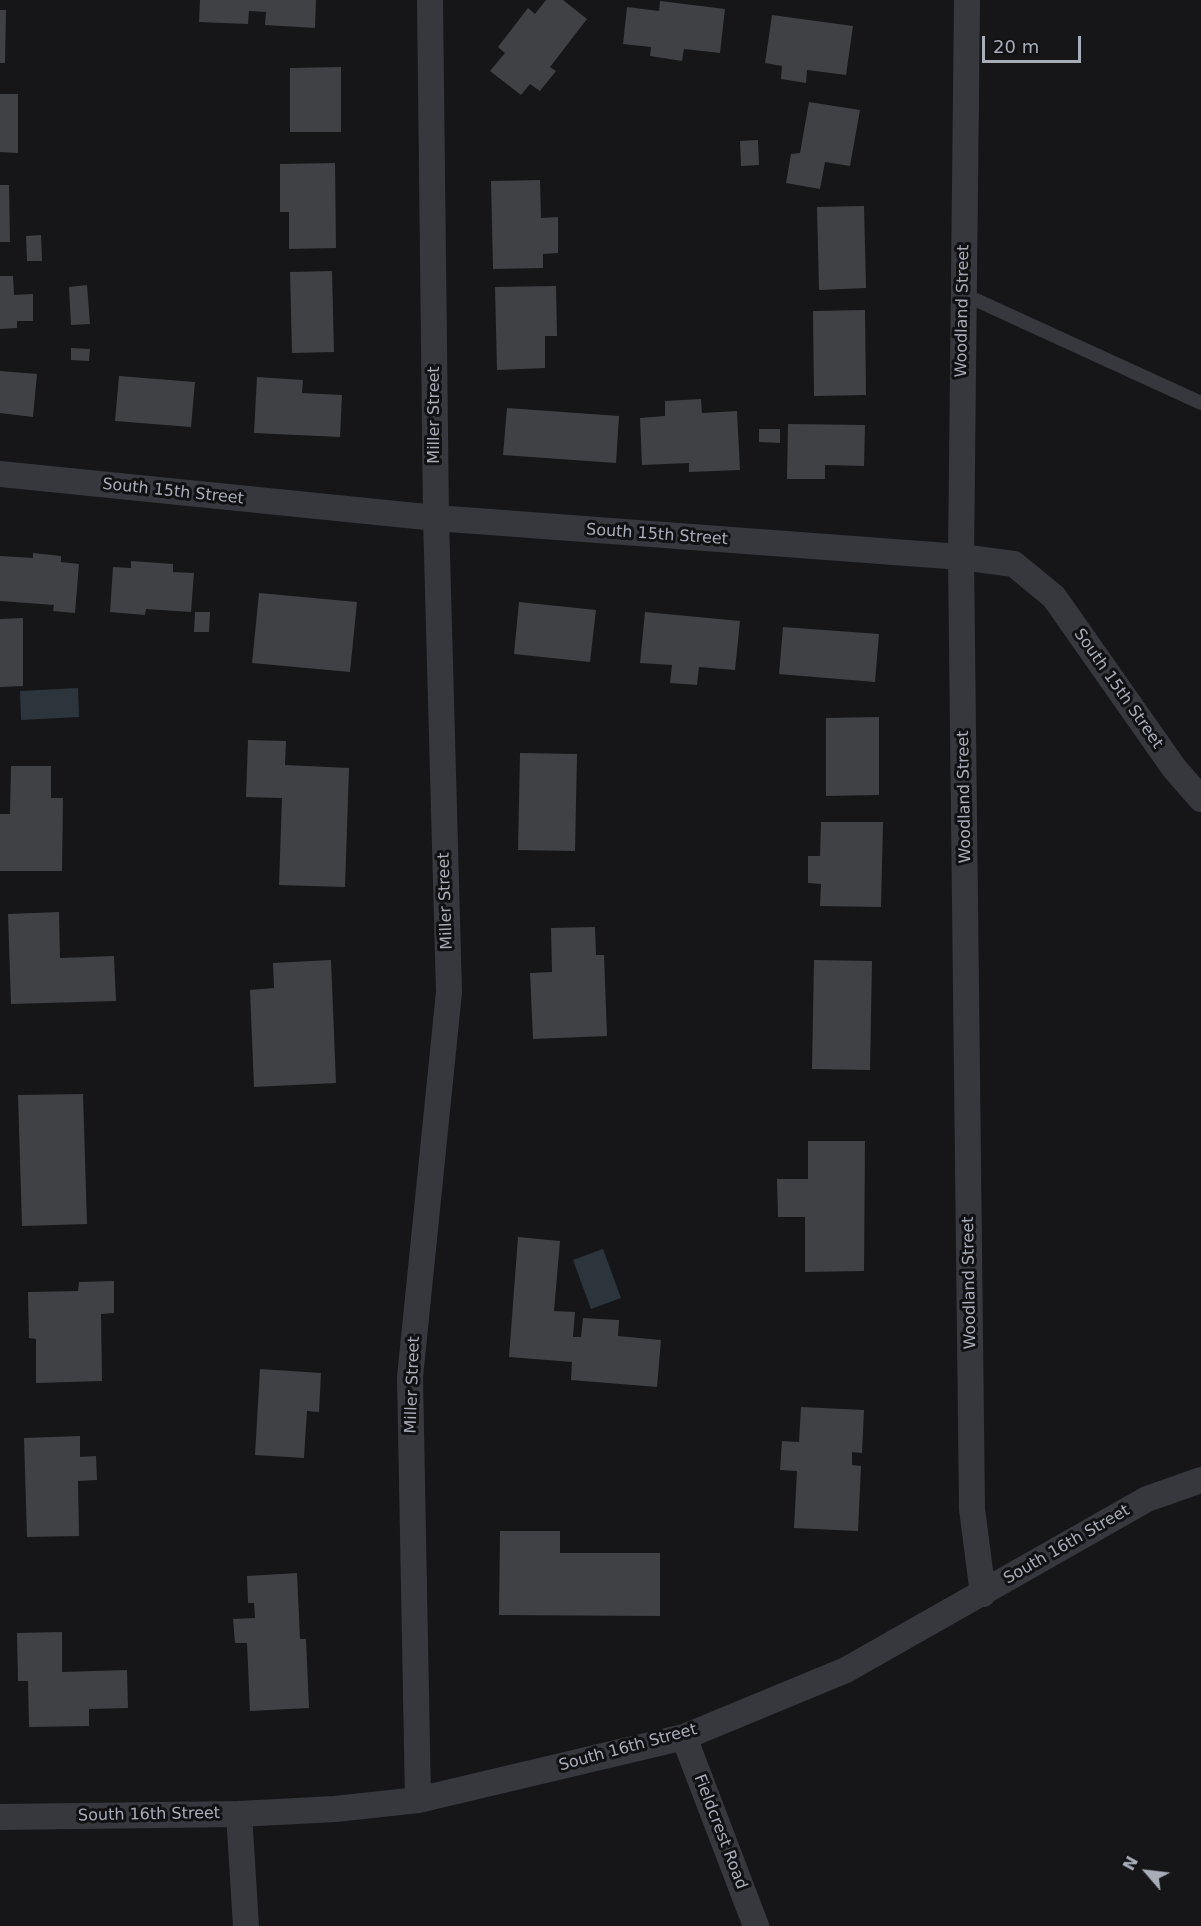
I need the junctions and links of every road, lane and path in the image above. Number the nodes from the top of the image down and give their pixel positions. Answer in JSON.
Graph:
{"nodes":[{"id":1,"x":430,"y":0,"type":"edge"},
{"id":2,"x":967,"y":0,"type":"edge"},
{"id":3,"x":963,"y":294,"type":"junction"},
{"id":4,"x":1201,"y":403,"type":"edge"},
{"id":5,"x":0,"y":474,"type":"edge"},
{"id":6,"x":436,"y":519,"type":"junction"},
{"id":7,"x":961,"y":557,"type":"junction"},
{"id":8,"x":1201,"y":799,"type":"edge"},
{"id":9,"x":1201,"y":1480,"type":"edge"},
{"id":10,"x":983,"y":1594,"type":"junction"},
{"id":11,"x":684,"y":1737,"type":"junction"},
{"id":12,"x":418,"y":1800,"type":"junction"},
{"id":13,"x":239,"y":1814,"type":"junction"},
{"id":14,"x":0,"y":1817,"type":"edge"},
{"id":15,"x":246,"y":1926,"type":"edge"},
{"id":16,"x":756,"y":1926,"type":"edge"}],
"edges":[{"from":1,"to":6,"type":"street","name":"Miller Street"},
{"from":2,"to":3,"type":"street","name":"Woodland Street"},
{"from":3,"to":4,"type":"lane"},
{"from":3,"to":7,"type":"street","name":"Woodland Street"},
{"from":5,"to":6,"type":"street","name":"South 15th Street"},
{"from":6,"to":7,"type":"street","name":"South 15th Street"},
{"from":6,"to":12,"type":"street","name":"Miller Street"},
{"from":7,"to":8,"type":"street","name":"South 15th Street"},
{"from":7,"to":10,"type":"street","name":"Woodland Street"},
{"from":9,"to":10,"type":"street","name":"South 16th Street"},
{"from":10,"to":11,"type":"street","name":"South 16th Street"},
{"from":11,"to":12,"type":"street","name":"South 16th Street"},
{"from":11,"to":16,"type":"street","name":"Fieldcrest Road"},
{"from":12,"to":13,"type":"street","name":"South 16th Street"},
{"from":13,"to":14,"type":"street","name":"South 16th Street"},
{"from":13,"to":15,"type":"street"}]}
